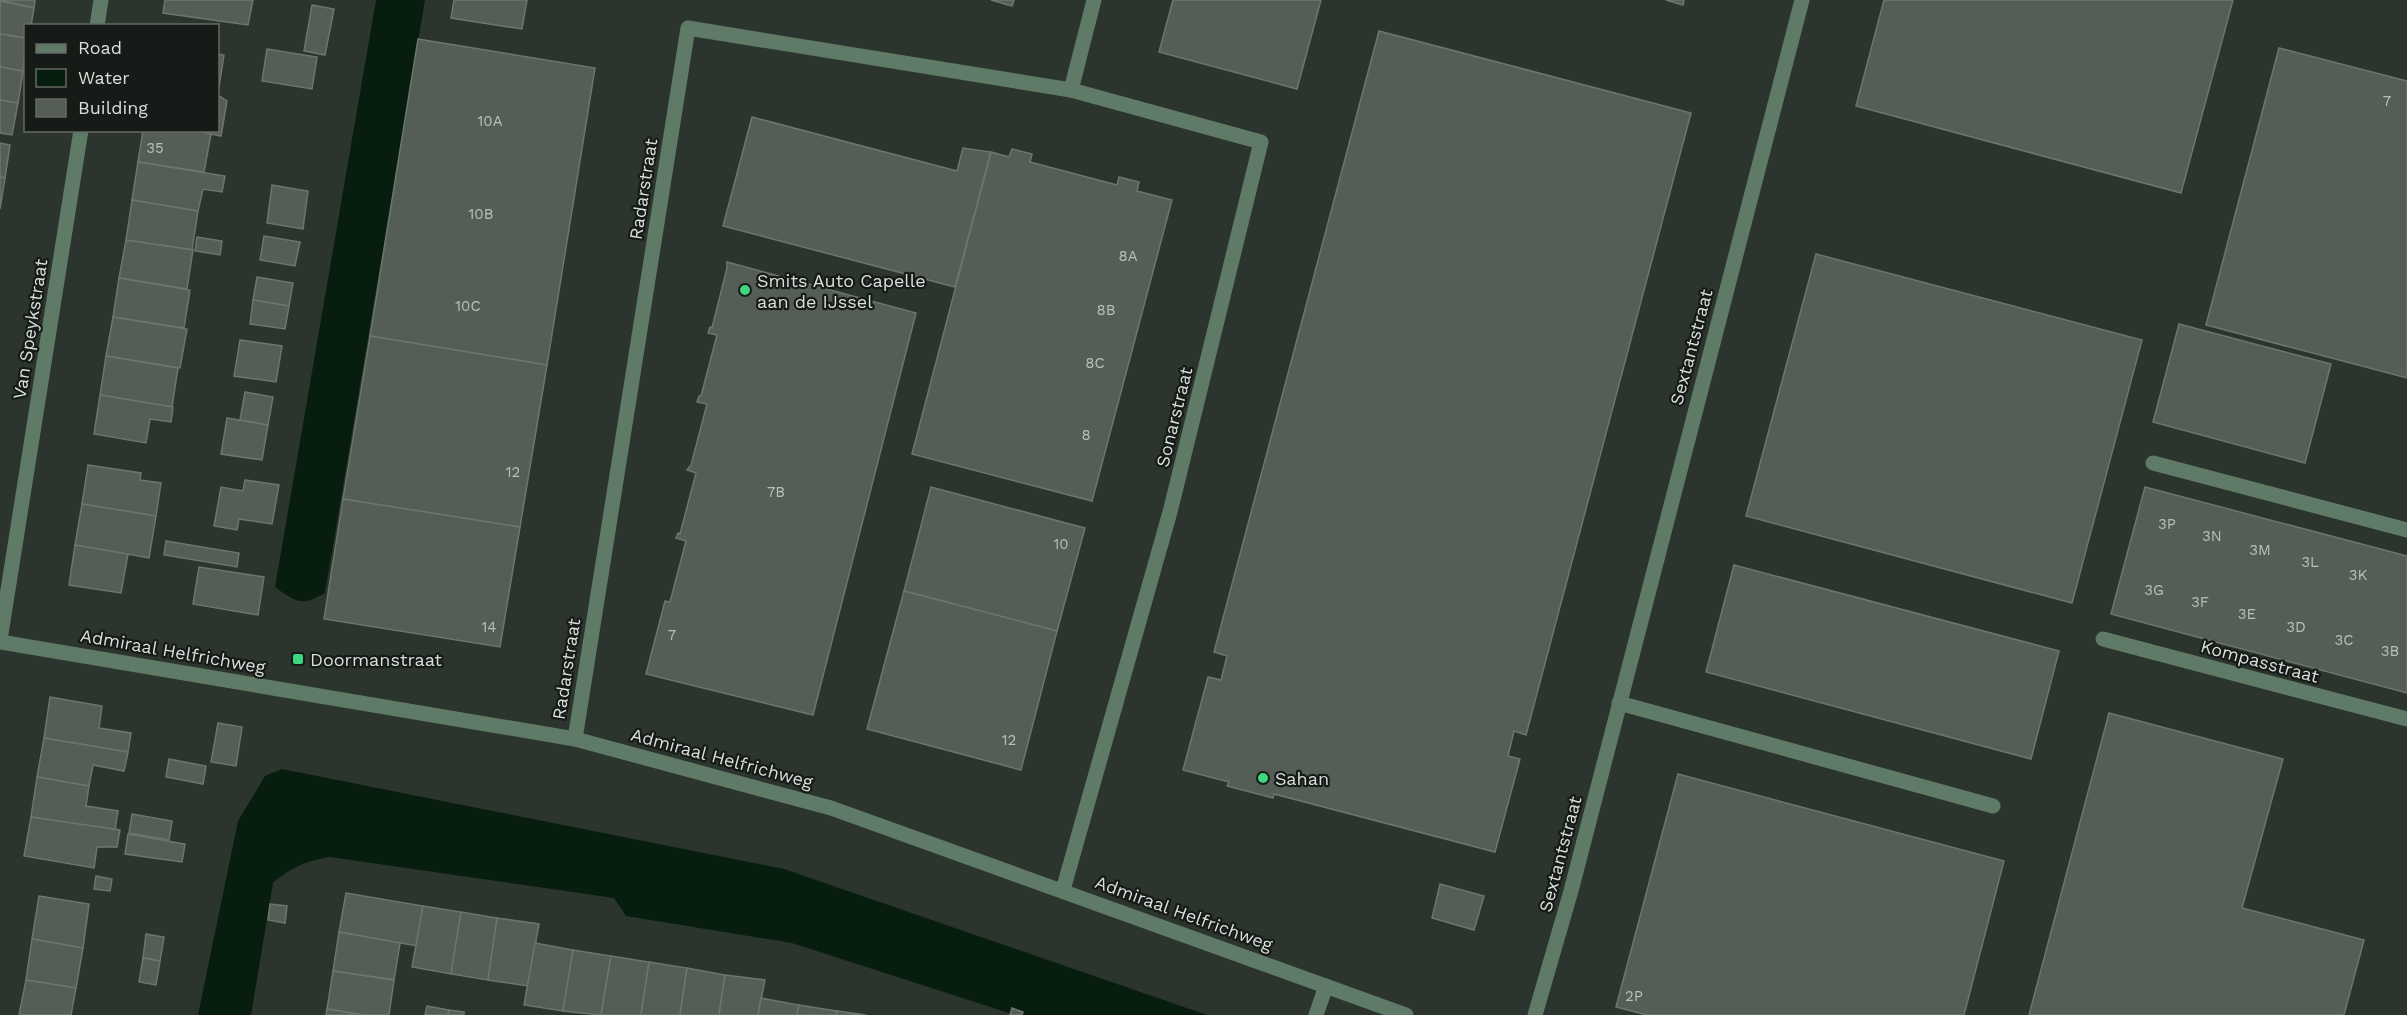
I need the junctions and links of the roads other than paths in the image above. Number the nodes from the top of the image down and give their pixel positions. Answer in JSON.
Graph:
{"nodes":[{"id":1,"x":101,"y":0,"type":"edge"},
{"id":2,"x":1094,"y":0,"type":"edge"},
{"id":3,"x":1802,"y":0,"type":"edge"},
{"id":4,"x":98,"y":24,"type":"edge"},
{"id":5,"x":1071,"y":90,"type":"junction"},
{"id":6,"x":81,"y":132,"type":"edge"},
{"id":7,"x":2153,"y":463,"type":"dead end"},
{"id":8,"x":2407,"y":530,"type":"edge"},
{"id":9,"x":2103,"y":639,"type":"dead end"},
{"id":10,"x":0,"y":641,"type":"edge"},
{"id":11,"x":1619,"y":703,"type":"junction"},
{"id":12,"x":2407,"y":719,"type":"edge"},
{"id":13,"x":575,"y":739,"type":"junction"},
{"id":14,"x":1993,"y":806,"type":"dead end"},
{"id":15,"x":1063,"y":890,"type":"junction"},
{"id":16,"x":1326,"y":986,"type":"junction"},
{"id":17,"x":1316,"y":1015,"type":"edge"},
{"id":18,"x":1406,"y":1015,"type":"edge"},
{"id":19,"x":1535,"y":1015,"type":"edge"}],
"edges":[{"from":1,"to":4,"type":"street"},
{"from":2,"to":5,"type":"street"},
{"from":3,"to":11,"type":"street","name":"Sextantstraat"},
{"from":5,"to":13,"type":"street","name":"Radarstraat"},
{"from":5,"to":15,"type":"street","name":"Sonarstraat"},
{"from":6,"to":10,"type":"street","name":"Van Speykstraat"},
{"from":7,"to":8,"type":"street"},
{"from":9,"to":12,"type":"street","name":"Kompasstraat"},
{"from":10,"to":13,"type":"street","name":"Admiraal Helfrichweg"},
{"from":11,"to":14,"type":"street"},
{"from":11,"to":19,"type":"street","name":"Sextantstraat"},
{"from":13,"to":15,"type":"street","name":"Admiraal Helfrichweg"},
{"from":15,"to":16,"type":"street","name":"Admiraal Helfrichweg"},
{"from":16,"to":17,"type":"street"},
{"from":16,"to":18,"type":"street","name":"Admiraal Helfrichweg"}]}
